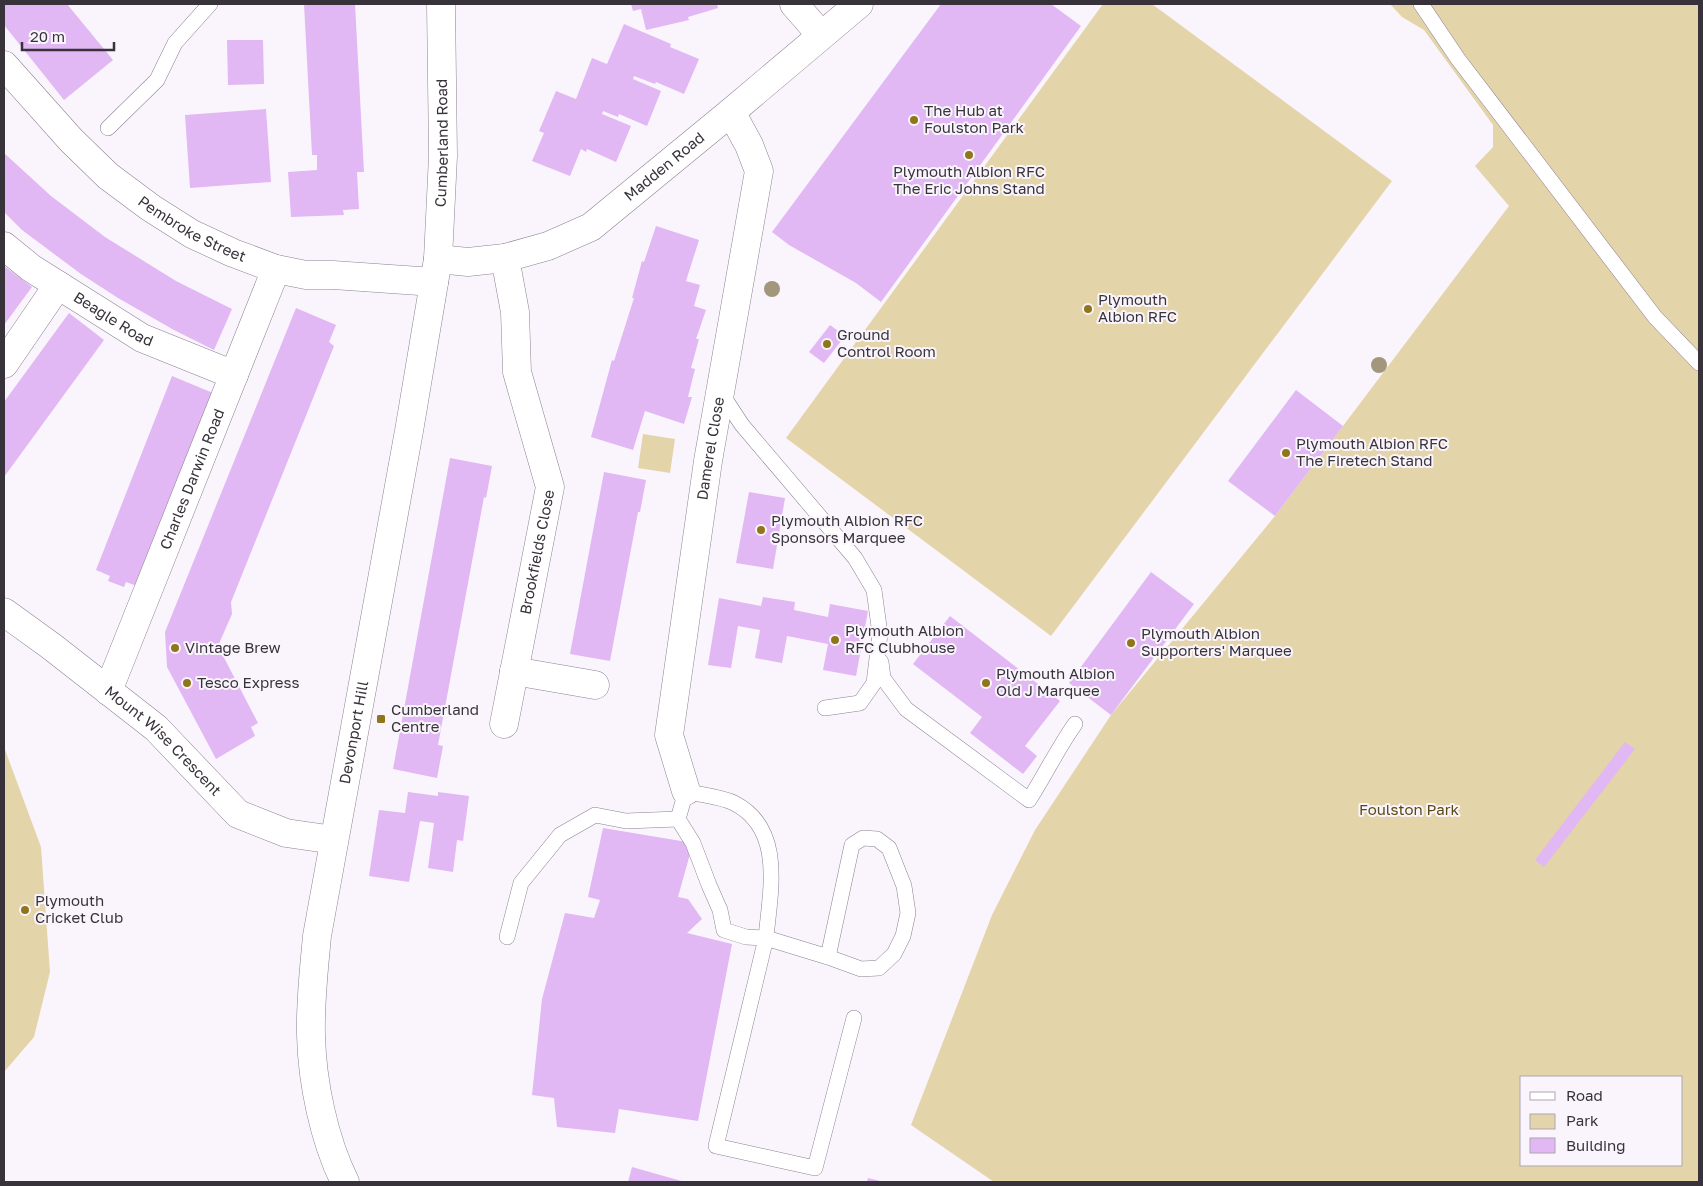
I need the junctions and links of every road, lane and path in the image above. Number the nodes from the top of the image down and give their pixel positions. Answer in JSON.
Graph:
{"nodes":[{"id":1,"x":210,"y":4,"type":"edge"},
{"id":2,"x":441,"y":4,"type":"edge"},
{"id":3,"x":794,"y":4,"type":"edge"},
{"id":4,"x":859,"y":4,"type":"edge"},
{"id":5,"x":1420,"y":4,"type":"edge"},
{"id":6,"x":822,"y":35,"type":"junction"},
{"id":7,"x":4,"y":65,"type":"edge"},
{"id":8,"x":731,"y":112,"type":"junction"},
{"id":9,"x":108,"y":128,"type":"dead end"},
{"id":10,"x":4,"y":246,"type":"edge"},
{"id":11,"x":504,"y":258,"type":"junction"},
{"id":12,"x":276,"y":269,"type":"junction"},
{"id":13,"x":436,"y":270,"type":"junction"},
{"id":14,"x":58,"y":285,"type":"junction"},
{"id":15,"x":1699,"y":363,"type":"edge"},
{"id":16,"x":4,"y":364,"type":"edge"},
{"id":17,"x":234,"y":375,"type":"junction"},
{"id":18,"x":720,"y":392,"type":"junction"},
{"id":19,"x":4,"y":612,"type":"edge"},
{"id":20,"x":878,"y":648,"type":"junction"},
{"id":21,"x":514,"y":671,"type":"junction"},
{"id":22,"x":595,"y":685,"type":"dead end"},
{"id":23,"x":108,"y":690,"type":"junction"},
{"id":24,"x":825,"y":708,"type":"dead end"},
{"id":25,"x":504,"y":724,"type":"dead end"},
{"id":26,"x":1075,"y":724,"type":"dead end"},
{"id":27,"x":686,"y":792,"type":"junction"},
{"id":28,"x":678,"y":819,"type":"junction"},
{"id":29,"x":334,"y":840,"type":"junction"},
{"id":30,"x":508,"y":937,"type":"dead end"},
{"id":31,"x":766,"y":938,"type":"junction"},
{"id":32,"x":828,"y":957,"type":"junction"},
{"id":33,"x":854,"y":1018,"type":"dead end"},
{"id":34,"x":345,"y":1182,"type":"edge"}],
"edges":[{"from":1,"to":9,"type":"lane"},
{"from":2,"to":13,"type":"street","name":"Cumberland Road"},
{"from":3,"to":6,"type":"street"},
{"from":4,"to":6,"type":"street","name":"Madden Road"},
{"from":5,"to":15,"type":"lane"},
{"from":6,"to":8,"type":"street","name":"Madden Road"},
{"from":7,"to":12,"type":"street","name":"Pembroke Street"},
{"from":8,"to":11,"type":"street","name":"Madden Road"},
{"from":8,"to":18,"type":"street","name":"Damerel Close"},
{"from":10,"to":14,"type":"street","name":"Beagle Road"},
{"from":11,"to":13,"type":"street","name":"Madden Road"},
{"from":11,"to":21,"type":"street","name":"Brookfields Close"},
{"from":12,"to":13,"type":"street","name":"Pembroke Street"},
{"from":12,"to":17,"type":"street","name":"Charles Darwin Road"},
{"from":13,"to":29,"type":"street","name":"Devonport Hill"},
{"from":14,"to":16,"type":"street"},
{"from":14,"to":17,"type":"street","name":"Beagle Road"},
{"from":17,"to":23,"type":"street","name":"Charles Darwin Road"},
{"from":18,"to":20,"type":"lane"},
{"from":18,"to":27,"type":"street","name":"Damerel Close"},
{"from":19,"to":23,"type":"street","name":"Mount Wise Crescent"},
{"from":20,"to":24,"type":"lane"},
{"from":20,"to":26,"type":"lane"},
{"from":21,"to":22,"type":"street"},
{"from":21,"to":25,"type":"street","name":"Brookfields Close"},
{"from":23,"to":29,"type":"street","name":"Mount Wise Crescent"},
{"from":27,"to":28,"type":"lane"},
{"from":27,"to":31,"type":"lane"},
{"from":28,"to":30,"type":"lane"},
{"from":28,"to":31,"type":"lane"},
{"from":29,"to":34,"type":"street","name":"Devonport Hill"},
{"from":31,"to":32,"type":"lane"},
{"from":31,"to":33,"type":"lane"},
{"from":32,"to":32,"type":"lane"}]}
